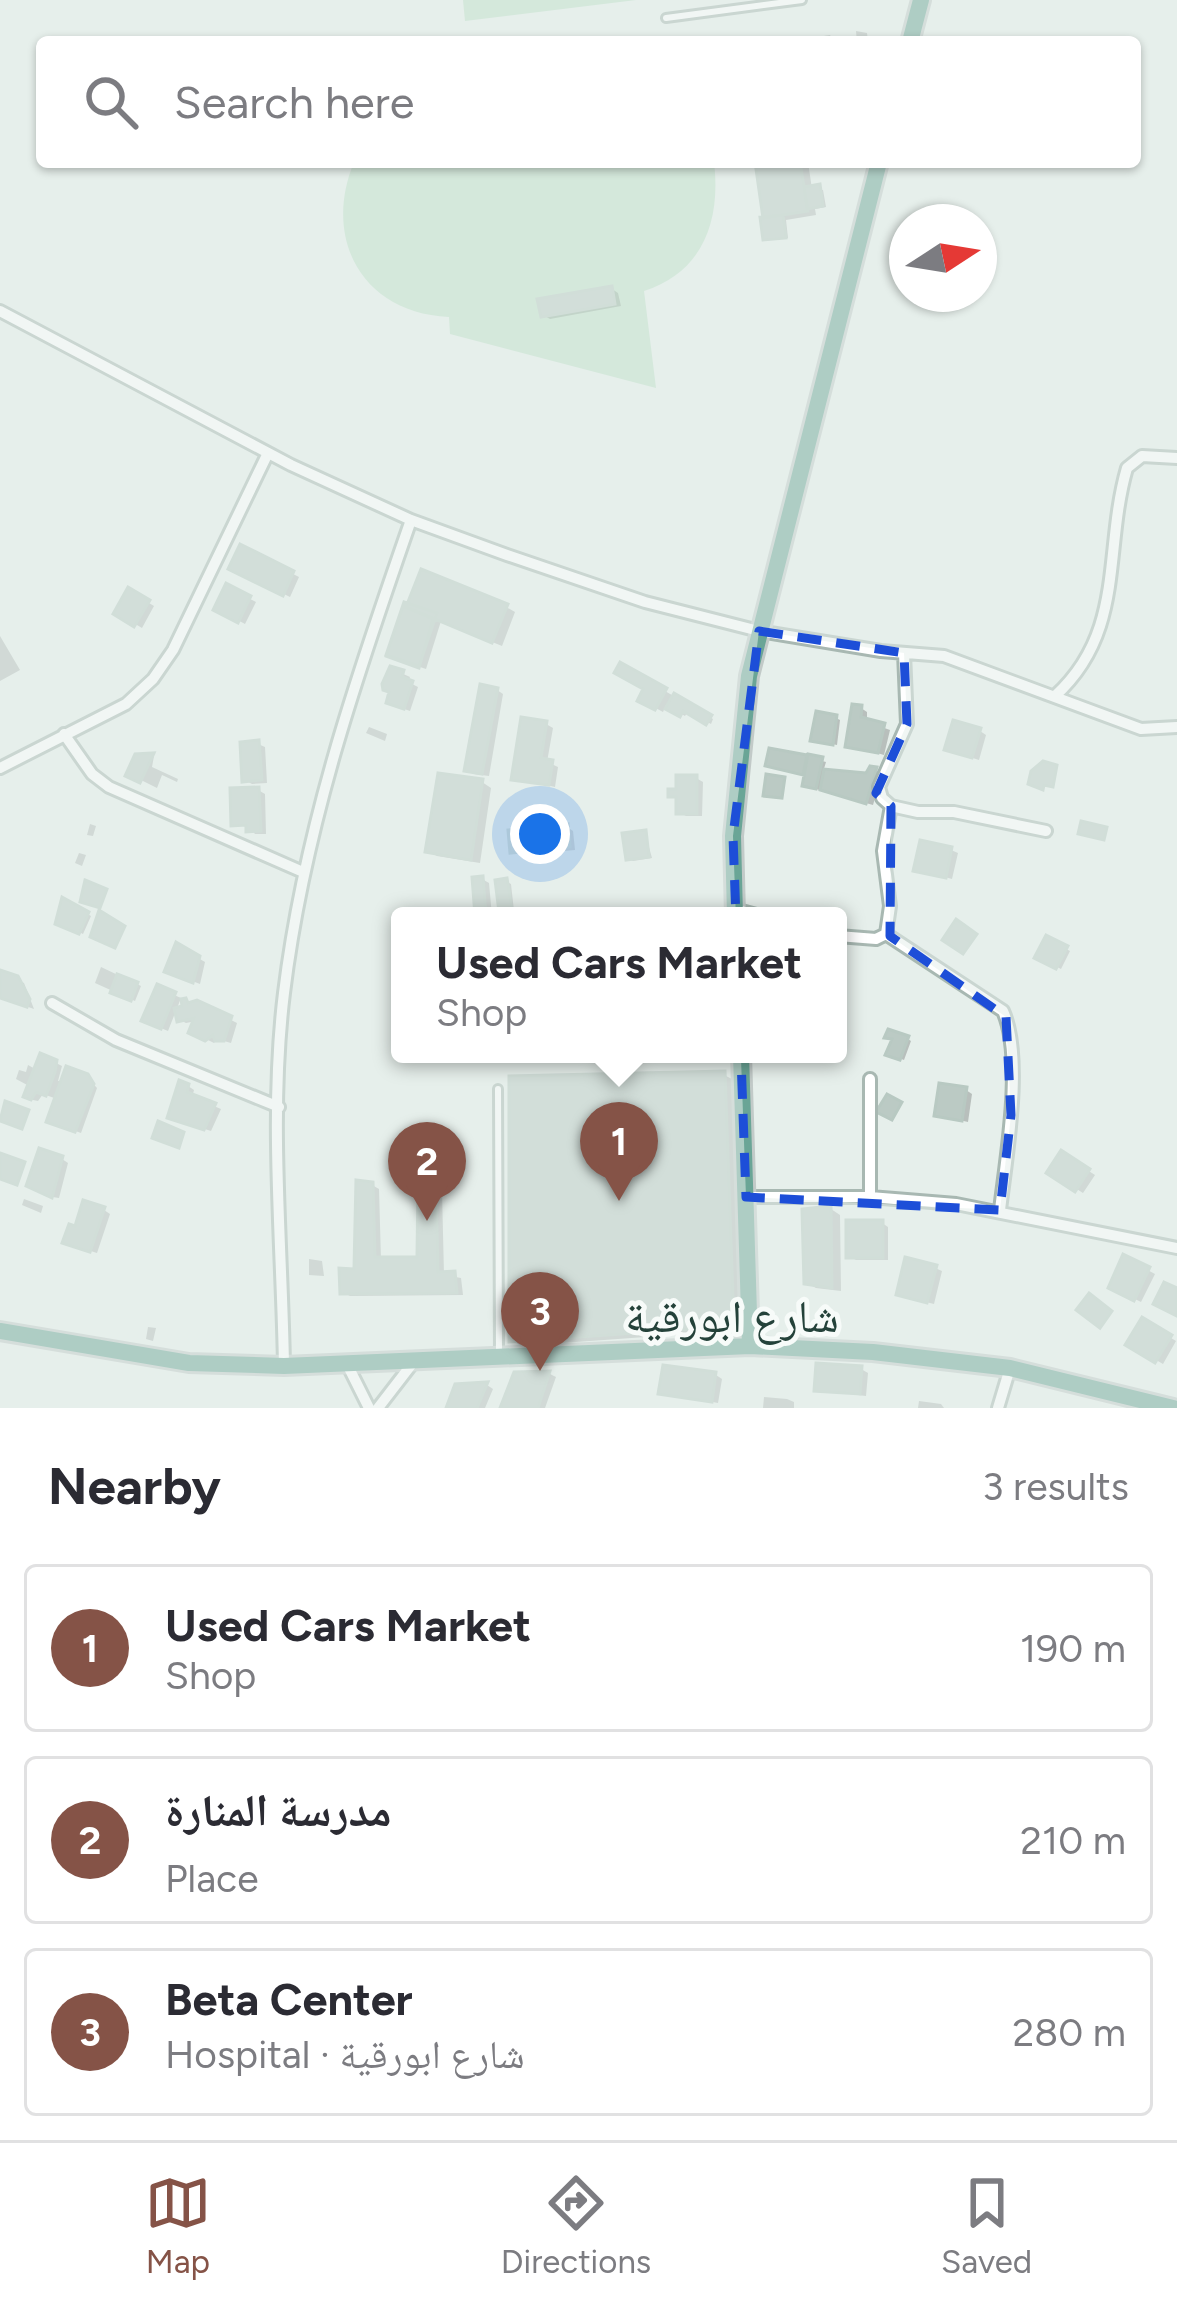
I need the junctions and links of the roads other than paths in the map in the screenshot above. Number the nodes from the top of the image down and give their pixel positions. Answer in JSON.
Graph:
{"nodes":[{"id":1,"x":802,"y":0,"type":"edge"},
{"id":2,"x":921,"y":0,"type":"edge"},
{"id":3,"x":666,"y":18,"type":"dead end"},
{"id":4,"x":912,"y":36,"type":"edge"},
{"id":5,"x":877,"y":168,"type":"edge"},
{"id":6,"x":0,"y":311,"type":"edge"},
{"id":7,"x":268,"y":453,"type":"junction"},
{"id":8,"x":1177,"y":458,"type":"edge"},
{"id":9,"x":412,"y":520,"type":"junction"},
{"id":10,"x":759,"y":631,"type":"junction"},
{"id":11,"x":904,"y":653,"type":"junction"},
{"id":12,"x":1055,"y":696,"type":"junction"},
{"id":13,"x":1177,"y":727,"type":"edge"},
{"id":14,"x":64,"y":734,"type":"junction"},
{"id":15,"x":0,"y":768,"type":"edge"},
{"id":16,"x":891,"y":806,"type":"junction"},
{"id":17,"x":1046,"y":831,"type":"dead end"},
{"id":18,"x":303,"y":872,"type":"junction"},
{"id":19,"x":735,"y":907,"type":"edge"},
{"id":20,"x":886,"y":934,"type":"junction"},
{"id":21,"x":847,"y":937,"type":"edge"},
{"id":22,"x":52,"y":1004,"type":"dead end"},
{"id":23,"x":741,"y":1063,"type":"edge"},
{"id":24,"x":870,"y":1079,"type":"dead end"},
{"id":25,"x":498,"y":1089,"type":"dead end"},
{"id":26,"x":279,"y":1107,"type":"junction"},
{"id":27,"x":746,"y":1197,"type":"junction"},
{"id":28,"x":870,"y":1197,"type":"junction"},
{"id":29,"x":1000,"y":1210,"type":"junction"},
{"id":30,"x":1177,"y":1248,"type":"edge"},
{"id":31,"x":0,"y":1331,"type":"edge"},
{"id":32,"x":750,"y":1346,"type":"junction"},
{"id":33,"x":499,"y":1357,"type":"junction"},
{"id":34,"x":415,"y":1360,"type":"junction"},
{"id":35,"x":347,"y":1364,"type":"junction"},
{"id":36,"x":284,"y":1366,"type":"junction"},
{"id":37,"x":1010,"y":1368,"type":"junction"},
{"id":38,"x":368,"y":1408,"type":"edge"},
{"id":39,"x":378,"y":1408,"type":"edge"},
{"id":40,"x":998,"y":1408,"type":"edge"},
{"id":41,"x":1173,"y":1408,"type":"edge"}],
"edges":[{"from":1,"to":3,"type":"lane"},
{"from":2,"to":4,"type":"main road"},
{"from":5,"to":10,"type":"main road"},
{"from":6,"to":7,"type":"street"},
{"from":7,"to":9,"type":"street"},
{"from":7,"to":14,"type":"street"},
{"from":8,"to":12,"type":"street"},
{"from":9,"to":10,"type":"street"},
{"from":9,"to":18,"type":"street"},
{"from":10,"to":11,"type":"street"},
{"from":10,"to":19,"type":"main road"},
{"from":11,"to":12,"type":"street"},
{"from":11,"to":16,"type":"street"},
{"from":12,"to":13,"type":"street"},
{"from":14,"to":15,"type":"street"},
{"from":14,"to":18,"type":"street"},
{"from":16,"to":17,"type":"street"},
{"from":16,"to":20,"type":"street"},
{"from":18,"to":26,"type":"street"},
{"from":20,"to":21,"type":"street"},
{"from":20,"to":29,"type":"street"},
{"from":22,"to":26,"type":"street"},
{"from":23,"to":27,"type":"main road"},
{"from":24,"to":28,"type":"street"},
{"from":25,"to":33,"type":"lane"},
{"from":26,"to":36,"type":"street"},
{"from":27,"to":28,"type":"street"},
{"from":27,"to":32,"type":"main road"},
{"from":28,"to":29,"type":"street"},
{"from":29,"to":30,"type":"street"},
{"from":31,"to":36,"type":"main road","name":"شارع ابورقية"},
{"from":32,"to":33,"type":"main road","name":"شارع ابورقية"},
{"from":32,"to":37,"type":"main road","name":"شارع ابورقية"},
{"from":33,"to":34,"type":"main road","name":"شارع ابورقية"},
{"from":34,"to":35,"type":"main road","name":"شارع ابورقية"},
{"from":34,"to":39,"type":"street"},
{"from":35,"to":36,"type":"main road","name":"شارع ابورقية"},
{"from":35,"to":38,"type":"street"},
{"from":37,"to":40,"type":"street"},
{"from":37,"to":41,"type":"main road","name":"شارع ابورقية"}]}
